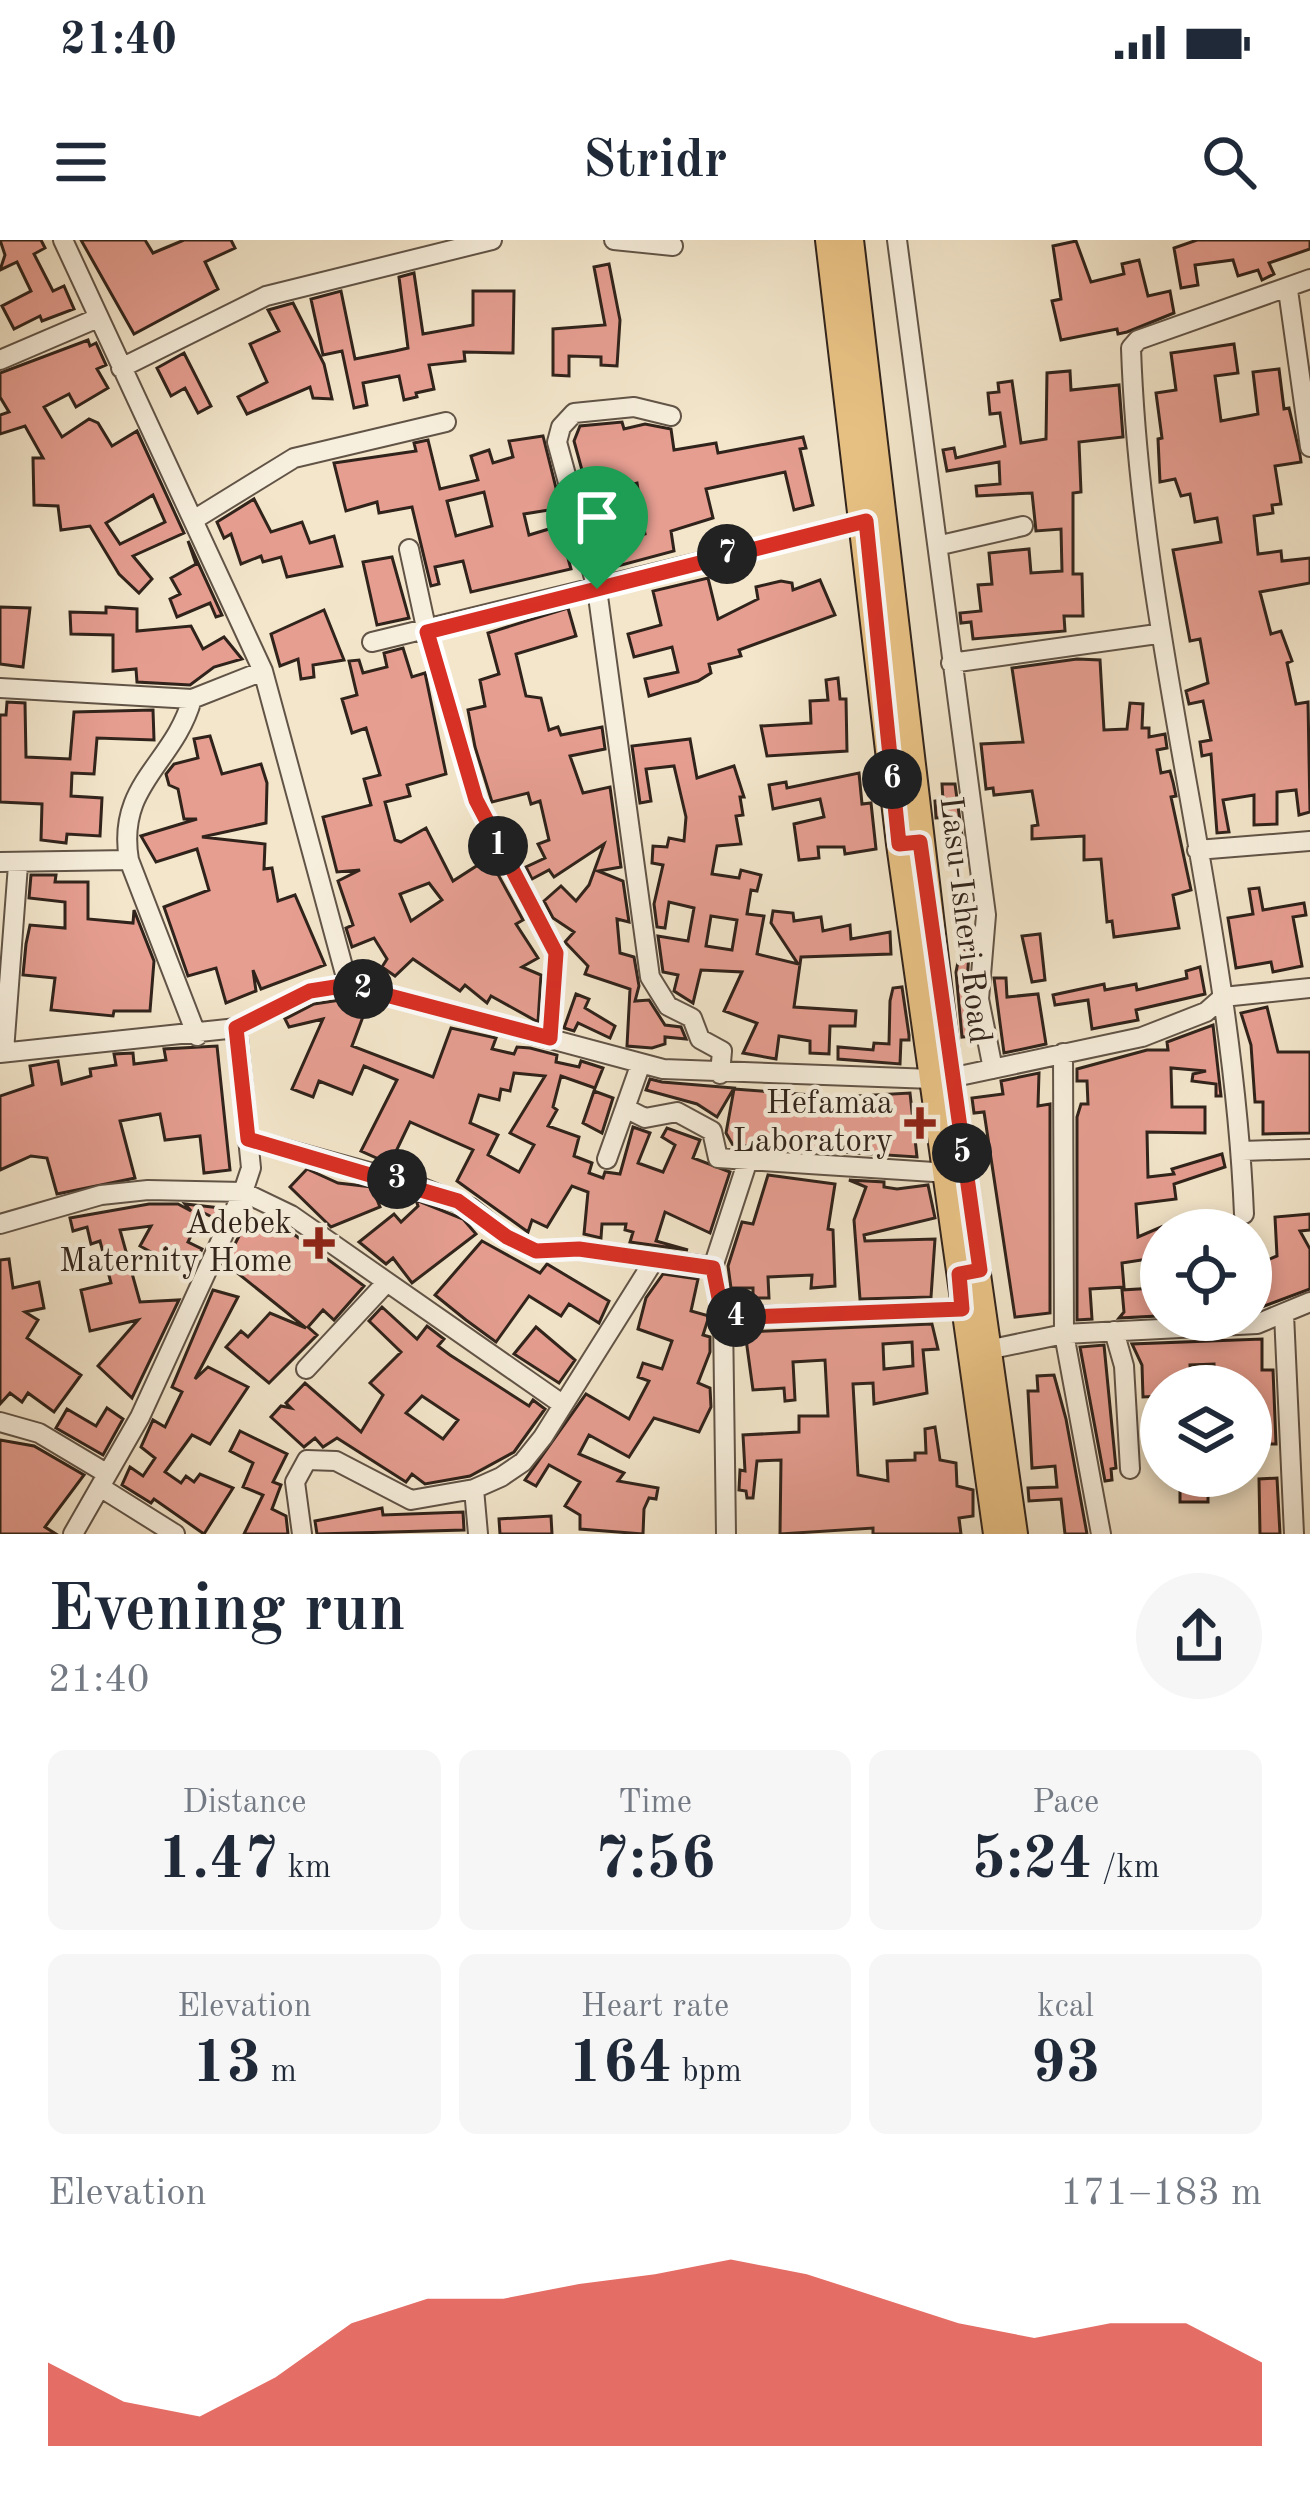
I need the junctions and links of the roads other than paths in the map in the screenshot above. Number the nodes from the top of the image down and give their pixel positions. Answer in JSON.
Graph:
{"nodes":[{"id":1,"x":63,"y":240,"type":"edge"},
{"id":2,"x":491,"y":240,"type":"edge"},
{"id":3,"x":614,"y":240,"type":"edge"},
{"id":4,"x":829,"y":240,"type":"edge"},
{"id":5,"x":851,"y":240,"type":"edge"},
{"id":6,"x":897,"y":240,"type":"edge"},
{"id":7,"x":673,"y":246,"type":"dead end"},
{"id":8,"x":1310,"y":279,"type":"edge"},
{"id":9,"x":1288,"y":290,"type":"junction"},
{"id":10,"x":98,"y":318,"type":"junction"},
{"id":11,"x":0,"y":360,"type":"edge"},
{"id":12,"x":121,"y":368,"type":"junction"},
{"id":13,"x":670,"y":416,"type":"dead end"},
{"id":14,"x":446,"y":422,"type":"dead end"},
{"id":15,"x":1310,"y":447,"type":"edge"},
{"id":16,"x":195,"y":519,"type":"junction"},
{"id":17,"x":866,"y":521,"type":"junction"},
{"id":18,"x":1023,"y":526,"type":"dead end"},
{"id":19,"x":941,"y":545,"type":"junction"},
{"id":20,"x":409,"y":549,"type":"dead end"},
{"id":21,"x":597,"y":589,"type":"junction"},
{"id":22,"x":427,"y":632,"type":"junction"},
{"id":23,"x":1157,"y":634,"type":"junction"},
{"id":24,"x":372,"y":642,"type":"dead end"},
{"id":25,"x":951,"y":663,"type":"junction"},
{"id":26,"x":262,"y":671,"type":"junction"},
{"id":27,"x":0,"y":688,"type":"edge"},
{"id":28,"x":192,"y":699,"type":"junction"},
{"id":29,"x":1310,"y":841,"type":"edge"},
{"id":30,"x":910,"y":843,"type":"junction"},
{"id":31,"x":1197,"y":850,"type":"junction"},
{"id":32,"x":129,"y":860,"type":"junction"},
{"id":33,"x":9,"y":864,"type":"edge"},
{"id":34,"x":348,"y":985,"type":"junction"},
{"id":35,"x":1310,"y":988,"type":"edge"},
{"id":36,"x":1223,"y":997,"type":"junction"},
{"id":37,"x":236,"y":1028,"type":"junction"},
{"id":38,"x":197,"y":1036,"type":"junction"},
{"id":39,"x":550,"y":1038,"type":"junction"},
{"id":40,"x":2,"y":1052,"type":"edge"},
{"id":41,"x":1063,"y":1053,"type":"junction"},
{"id":42,"x":641,"y":1063,"type":"junction"},
{"id":43,"x":993,"y":1070,"type":"junction"},
{"id":44,"x":720,"y":1074,"type":"junction"},
{"id":45,"x":941,"y":1078,"type":"junction"},
{"id":46,"x":625,"y":1108,"type":"junction"},
{"id":47,"x":248,"y":1139,"type":"junction"},
{"id":48,"x":1310,"y":1149,"type":"edge"},
{"id":49,"x":1241,"y":1151,"type":"junction"},
{"id":50,"x":607,"y":1159,"type":"dead end"},
{"id":51,"x":747,"y":1163,"type":"junction"},
{"id":52,"x":949,"y":1173,"type":"junction"},
{"id":53,"x":243,"y":1192,"type":"junction"},
{"id":54,"x":1244,"y":1209,"type":"edge"},
{"id":55,"x":0,"y":1224,"type":"edge"},
{"id":56,"x":653,"y":1262,"type":"junction"},
{"id":57,"x":713,"y":1268,"type":"junction"},
{"id":58,"x":969,"y":1272,"type":"junction"},
{"id":59,"x":386,"y":1283,"type":"junction"},
{"id":60,"x":1310,"y":1302,"type":"edge"},
{"id":61,"x":962,"y":1309,"type":"junction"},
{"id":62,"x":1285,"y":1315,"type":"junction"},
{"id":63,"x":723,"y":1318,"type":"junction"},
{"id":64,"x":1114,"y":1331,"type":"junction"},
{"id":65,"x":1064,"y":1334,"type":"junction"},
{"id":66,"x":992,"y":1348,"type":"junction"},
{"id":67,"x":306,"y":1370,"type":"dead end"},
{"id":68,"x":562,"y":1404,"type":"junction"},
{"id":69,"x":0,"y":1422,"type":"edge"},
{"id":70,"x":1300,"y":1456,"type":"edge"},
{"id":71,"x":1130,"y":1468,"type":"dead end"},
{"id":72,"x":103,"y":1480,"type":"junction"},
{"id":73,"x":474,"y":1489,"type":"junction"},
{"id":74,"x":73,"y":1534,"type":"edge"},
{"id":75,"x":175,"y":1534,"type":"edge"},
{"id":76,"x":302,"y":1534,"type":"edge"},
{"id":77,"x":478,"y":1534,"type":"edge"},
{"id":78,"x":726,"y":1534,"type":"edge"},
{"id":79,"x":997,"y":1534,"type":"edge"},
{"id":80,"x":1015,"y":1534,"type":"edge"},
{"id":81,"x":1101,"y":1534,"type":"edge"},
{"id":82,"x":1294,"y":1534,"type":"edge"}],
"edges":[{"from":1,"to":10,"type":"street"},
{"from":2,"to":12,"type":"street"},
{"from":3,"to":7,"type":"street"},
{"from":4,"to":17,"type":"main road","name":"Lasu-Isheri Road"},
{"from":5,"to":30,"type":"main road","name":"Lasu-Isheri Road"},
{"from":6,"to":19,"type":"street"},
{"from":8,"to":9,"type":"street"},
{"from":9,"to":15,"type":"street"},
{"from":9,"to":23,"type":"street"},
{"from":10,"to":11,"type":"street"},
{"from":10,"to":12,"type":"street"},
{"from":12,"to":16,"type":"street"},
{"from":13,"to":21,"type":"street"},
{"from":14,"to":16,"type":"street"},
{"from":16,"to":26,"type":"street"},
{"from":17,"to":21,"type":"street"},
{"from":17,"to":30,"type":"main road","name":"Lasu-Isheri Road"},
{"from":18,"to":19,"type":"street"},
{"from":19,"to":25,"type":"street"},
{"from":20,"to":22,"type":"street"},
{"from":21,"to":22,"type":"street"},
{"from":21,"to":44,"type":"street"},
{"from":22,"to":24,"type":"street"},
{"from":22,"to":39,"type":"street"},
{"from":23,"to":25,"type":"street"},
{"from":23,"to":31,"type":"street"},
{"from":25,"to":43,"type":"street"},
{"from":26,"to":28,"type":"street"},
{"from":26,"to":34,"type":"street"},
{"from":27,"to":28,"type":"street"},
{"from":28,"to":32,"type":"street"},
{"from":29,"to":31,"type":"street"},
{"from":30,"to":45,"type":"main road","name":"Lasu-Isheri Road"},
{"from":31,"to":36,"type":"street"},
{"from":32,"to":33,"type":"street"},
{"from":32,"to":38,"type":"street"},
{"from":33,"to":40,"type":"street"},
{"from":34,"to":37,"type":"street"},
{"from":34,"to":39,"type":"street"},
{"from":35,"to":36,"type":"street"},
{"from":36,"to":41,"type":"street"},
{"from":36,"to":49,"type":"street"},
{"from":37,"to":38,"type":"street"},
{"from":37,"to":47,"type":"street"},
{"from":38,"to":40,"type":"street"},
{"from":39,"to":42,"type":"street"},
{"from":41,"to":43,"type":"street"},
{"from":41,"to":65,"type":"street"},
{"from":42,"to":44,"type":"street"},
{"from":42,"to":46,"type":"street"},
{"from":43,"to":45,"type":"street"},
{"from":44,"to":45,"type":"street"},
{"from":45,"to":52,"type":"main road","name":"Lasu-Isheri Road"},
{"from":45,"to":58,"type":"main road","name":"Lasu-Isheri Road"},
{"from":46,"to":50,"type":"street"},
{"from":46,"to":51,"type":"street"},
{"from":47,"to":53,"type":"street"},
{"from":47,"to":56,"type":"street"},
{"from":48,"to":49,"type":"street"},
{"from":49,"to":54,"type":"street"},
{"from":51,"to":52,"type":"street"},
{"from":51,"to":57,"type":"street"},
{"from":52,"to":58,"type":"main road","name":"Lasu-Isheri Road"},
{"from":53,"to":55,"type":"street"},
{"from":53,"to":59,"type":"street"},
{"from":53,"to":72,"type":"street"},
{"from":56,"to":57,"type":"street"},
{"from":56,"to":68,"type":"street"},
{"from":57,"to":63,"type":"street"},
{"from":58,"to":61,"type":"main road","name":"Lasu-Isheri Road"},
{"from":58,"to":66,"type":"main road","name":"Lasu-Isheri Road"},
{"from":59,"to":67,"type":"street"},
{"from":59,"to":68,"type":"street"},
{"from":60,"to":62,"type":"street"},
{"from":61,"to":63,"type":"street"},
{"from":61,"to":79,"type":"main road","name":"Lasu-Isheri Road"},
{"from":62,"to":64,"type":"street"},
{"from":62,"to":70,"type":"street"},
{"from":63,"to":78,"type":"street"},
{"from":64,"to":65,"type":"street"},
{"from":64,"to":71,"type":"street"},
{"from":65,"to":66,"type":"street"},
{"from":65,"to":81,"type":"street"},
{"from":66,"to":80,"type":"main road","name":"Lasu-Isheri Road"},
{"from":68,"to":73,"type":"street"},
{"from":69,"to":72,"type":"street"},
{"from":70,"to":82,"type":"street"},
{"from":72,"to":74,"type":"street"},
{"from":72,"to":75,"type":"street"},
{"from":73,"to":76,"type":"street"},
{"from":73,"to":77,"type":"street"}]}
